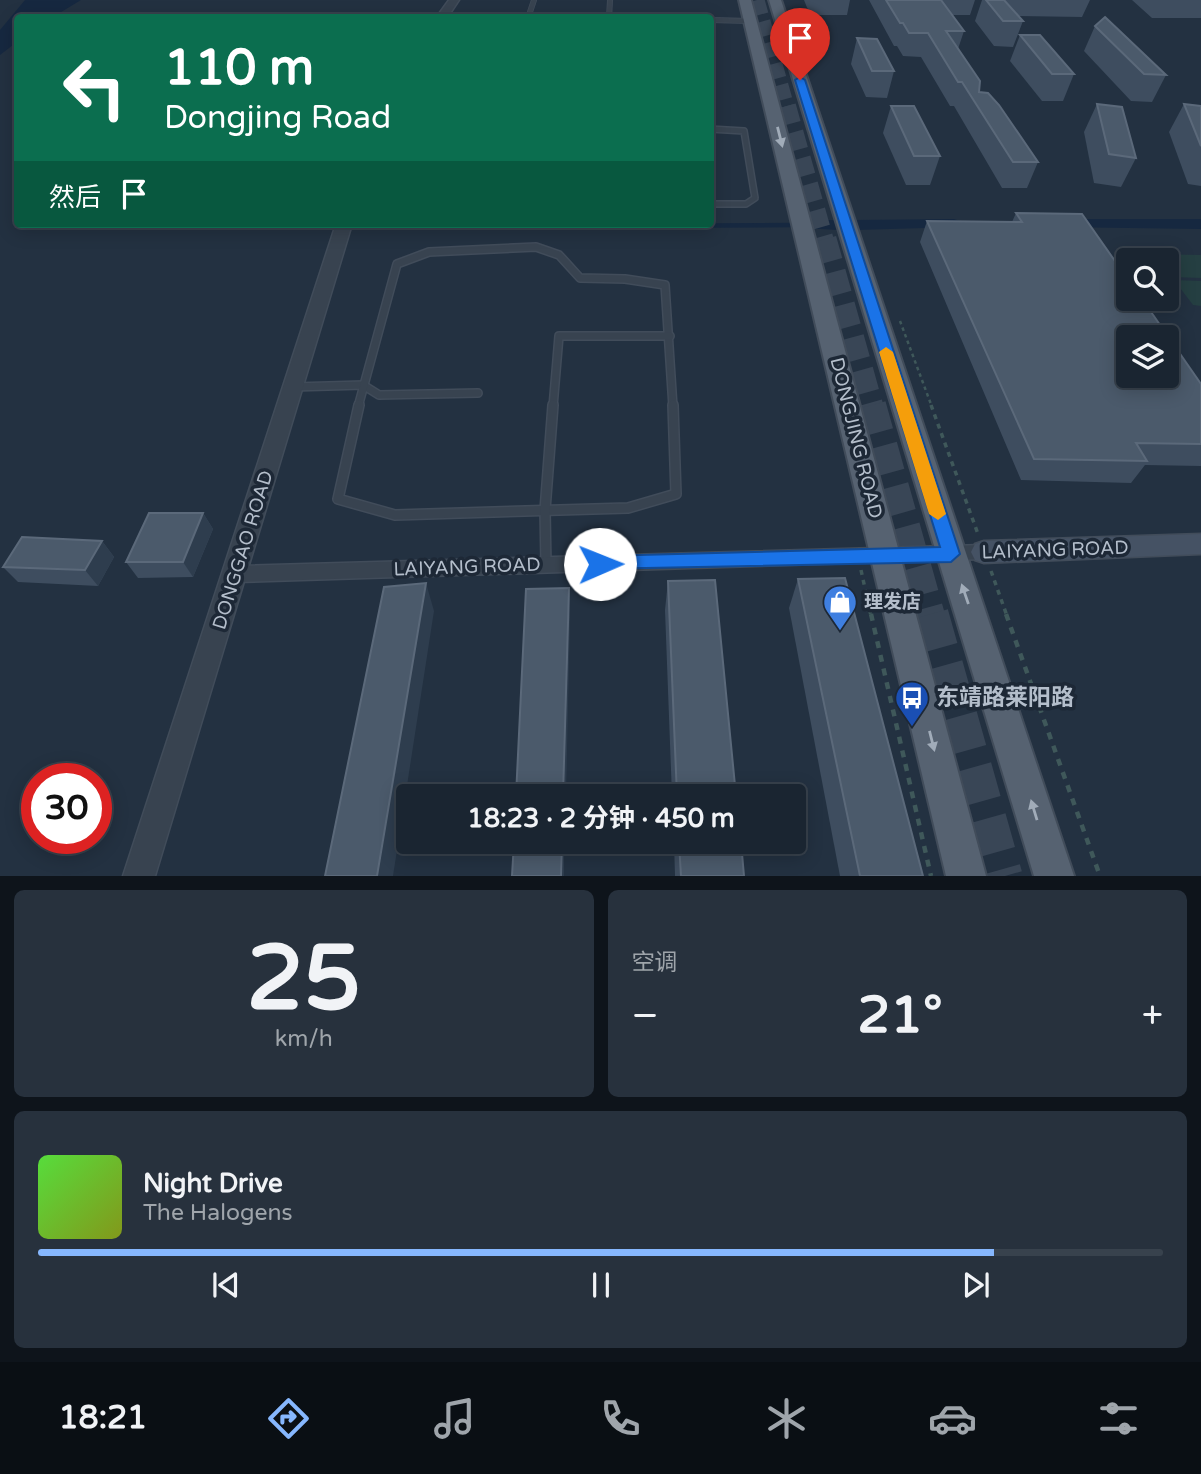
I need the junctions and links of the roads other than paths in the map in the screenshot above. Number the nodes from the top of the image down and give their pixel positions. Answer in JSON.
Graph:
{"nodes":[{"id":1,"x":745,"y":0,"type":"edge"},
{"id":2,"x":775,"y":0,"type":"edge"},
{"id":3,"x":714,"y":20,"type":"edge"},
{"id":4,"x":750,"y":21,"type":"junction"},
{"id":5,"x":782,"y":51,"type":"dead end"},
{"id":6,"x":714,"y":129,"type":"edge"},
{"id":7,"x":714,"y":204,"type":"edge"},
{"id":8,"x":343,"y":228,"type":"edge"},
{"id":9,"x":670,"y":336,"type":"junction"},
{"id":10,"x":363,"y":385,"type":"junction"},
{"id":11,"x":293,"y":387,"type":"junction"},
{"id":12,"x":478,"y":393,"type":"dead end"},
{"id":13,"x":545,"y":510,"type":"junction"},
{"id":14,"x":938,"y":513,"type":"junction"},
{"id":15,"x":1201,"y":544,"type":"edge"},
{"id":16,"x":968,"y":553,"type":"junction"},
{"id":17,"x":885,"y":556,"type":"junction"},
{"id":18,"x":546,"y":565,"type":"junction"},
{"id":19,"x":236,"y":573,"type":"junction"},
{"id":20,"x":139,"y":876,"type":"edge"},
{"id":21,"x":966,"y":876,"type":"edge"},
{"id":22,"x":1054,"y":876,"type":"edge"}],
"edges":[{"from":1,"to":4,"type":"main road","name":"DONGJING ROAD"},
{"from":2,"to":14,"type":"main road"},
{"from":3,"to":4,"type":"lane"},
{"from":4,"to":17,"type":"main road","name":"DONGJING ROAD","one_way":true},
{"from":5,"to":14,"type":"main road"},
{"from":6,"to":7,"type":"lane"},
{"from":8,"to":11,"type":"street","name":"DONGGAO ROAD"},
{"from":9,"to":10,"type":"lane"},
{"from":9,"to":13,"type":"lane"},
{"from":9,"to":13,"type":"lane"},
{"from":10,"to":11,"type":"lane"},
{"from":10,"to":12,"type":"lane"},
{"from":10,"to":13,"type":"lane"},
{"from":11,"to":19,"type":"street","name":"DONGGAO ROAD"},
{"from":13,"to":18,"type":"lane"},
{"from":14,"to":16,"type":"main road"},
{"from":15,"to":16,"type":"main road","name":"LAIYANG ROAD"},
{"from":16,"to":17,"type":"street","name":"LAIYANG ROAD"},
{"from":22,"to":16,"type":"main road","one_way":true},
{"from":17,"to":18,"type":"street","name":"LAIYANG ROAD"},
{"from":17,"to":21,"type":"main road","name":"DONGJING ROAD","one_way":true},
{"from":18,"to":19,"type":"street","name":"LAIYANG ROAD"},
{"from":19,"to":20,"type":"street","name":"DONGGAO ROAD"}]}
